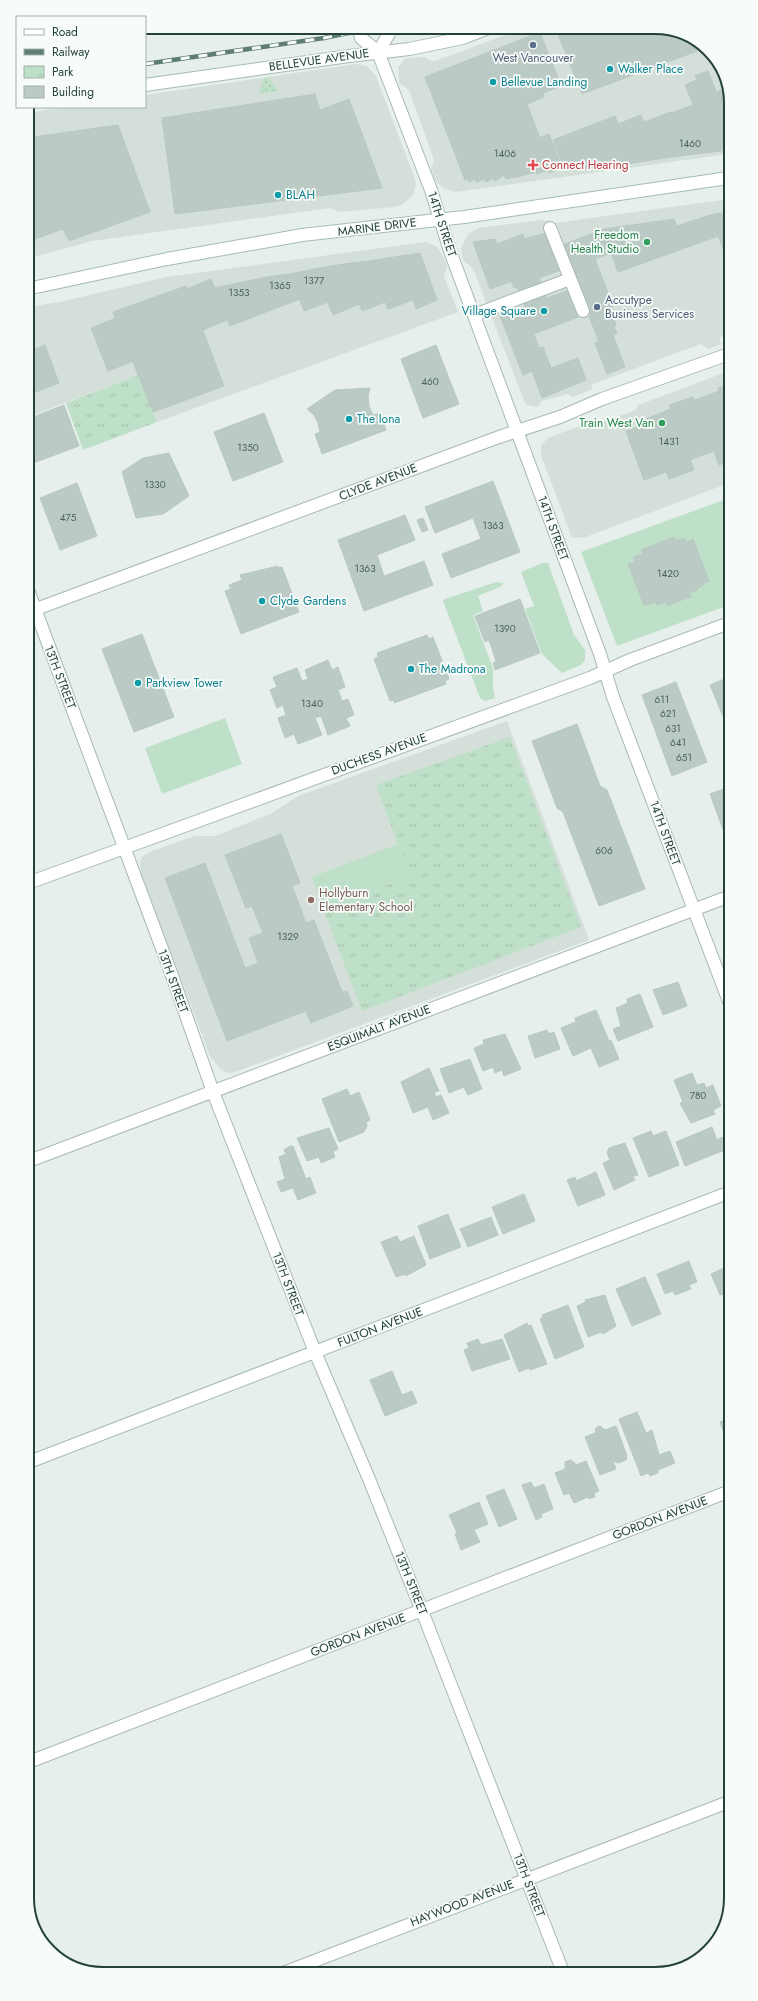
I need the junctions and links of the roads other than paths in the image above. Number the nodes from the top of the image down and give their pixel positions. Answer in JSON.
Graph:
{"nodes":[{"id":1,"x":360,"y":34,"type":"edge"},
{"id":2,"x":389,"y":34,"type":"edge"},
{"id":3,"x":473,"y":34,"type":"edge"},
{"id":4,"x":378,"y":52,"type":"junction"},
{"id":5,"x":146,"y":85,"type":"edge"},
{"id":6,"x":724,"y":179,"type":"edge"},
{"id":7,"x":439,"y":220,"type":"junction"},
{"id":8,"x":550,"y":228,"type":"dead end"},
{"id":9,"x":570,"y":278,"type":"junction"},
{"id":10,"x":34,"y":287,"type":"edge"},
{"id":11,"x":583,"y":311,"type":"dead end"},
{"id":12,"x":474,"y":315,"type":"junction"},
{"id":13,"x":724,"y":356,"type":"edge"},
{"id":14,"x":517,"y":431,"type":"junction"},
{"id":15,"x":34,"y":609,"type":"edge"},
{"id":16,"x":34,"y":618,"type":"edge"},
{"id":17,"x":724,"y":625,"type":"edge"},
{"id":18,"x":605,"y":671,"type":"junction"},
{"id":19,"x":123,"y":847,"type":"junction"},
{"id":20,"x":34,"y":881,"type":"edge"},
{"id":21,"x":724,"y":898,"type":"edge"},
{"id":22,"x":693,"y":910,"type":"junction"},
{"id":23,"x":724,"y":989,"type":"edge"},
{"id":24,"x":213,"y":1092,"type":"junction"},
{"id":25,"x":34,"y":1159,"type":"edge"},
{"id":26,"x":724,"y":1194,"type":"edge"},
{"id":27,"x":315,"y":1352,"type":"junction"},
{"id":28,"x":34,"y":1460,"type":"edge"},
{"id":29,"x":724,"y":1493,"type":"edge"},
{"id":30,"x":422,"y":1611,"type":"junction"},
{"id":31,"x":34,"y":1760,"type":"edge"},
{"id":32,"x":724,"y":1804,"type":"edge"},
{"id":33,"x":527,"y":1878,"type":"junction"},
{"id":34,"x":298,"y":1967,"type":"edge"},
{"id":35,"x":561,"y":1967,"type":"edge"}],
"edges":[{"from":1,"to":4,"type":"street"},
{"from":2,"to":4,"type":"street"},
{"from":3,"to":4,"type":"street","name":"BELLEVUE AVENUE"},
{"from":4,"to":5,"type":"street","name":"BELLEVUE AVENUE"},
{"from":4,"to":7,"type":"street","name":"14TH STREET"},
{"from":6,"to":7,"type":"street","name":"MARINE DRIVE"},
{"from":7,"to":10,"type":"street","name":"MARINE DRIVE"},
{"from":7,"to":12,"type":"street","name":"14TH STREET"},
{"from":8,"to":9,"type":"street"},
{"from":9,"to":11,"type":"street"},
{"from":9,"to":12,"type":"street"},
{"from":12,"to":14,"type":"street","name":"14TH STREET"},
{"from":13,"to":14,"type":"street","name":"CLYDE AVENUE"},
{"from":14,"to":15,"type":"street","name":"CLYDE AVENUE"},
{"from":14,"to":18,"type":"street","name":"14TH STREET"},
{"from":16,"to":19,"type":"street","name":"13TH STREET"},
{"from":17,"to":18,"type":"street","name":"DUCHESS AVENUE"},
{"from":18,"to":19,"type":"street","name":"DUCHESS AVENUE"},
{"from":18,"to":22,"type":"street","name":"14TH STREET"},
{"from":19,"to":20,"type":"street","name":"DUCHESS AVENUE"},
{"from":19,"to":24,"type":"street","name":"13TH STREET"},
{"from":21,"to":22,"type":"street","name":"ESQUIMALT AVENUE"},
{"from":22,"to":23,"type":"street","name":"14TH STREET"},
{"from":22,"to":24,"type":"street","name":"ESQUIMALT AVENUE"},
{"from":24,"to":25,"type":"street","name":"ESQUIMALT AVENUE"},
{"from":24,"to":27,"type":"street","name":"13TH STREET"},
{"from":26,"to":27,"type":"street","name":"FULTON AVENUE"},
{"from":27,"to":28,"type":"street","name":"FULTON AVENUE"},
{"from":27,"to":30,"type":"street","name":"13TH STREET"},
{"from":29,"to":30,"type":"street","name":"GORDON AVENUE"},
{"from":30,"to":31,"type":"street","name":"GORDON AVENUE"},
{"from":30,"to":33,"type":"street","name":"13TH STREET"},
{"from":32,"to":33,"type":"street","name":"HAYWOOD AVENUE"},
{"from":33,"to":34,"type":"street","name":"HAYWOOD AVENUE"},
{"from":33,"to":35,"type":"street","name":"13TH STREET"}]}
